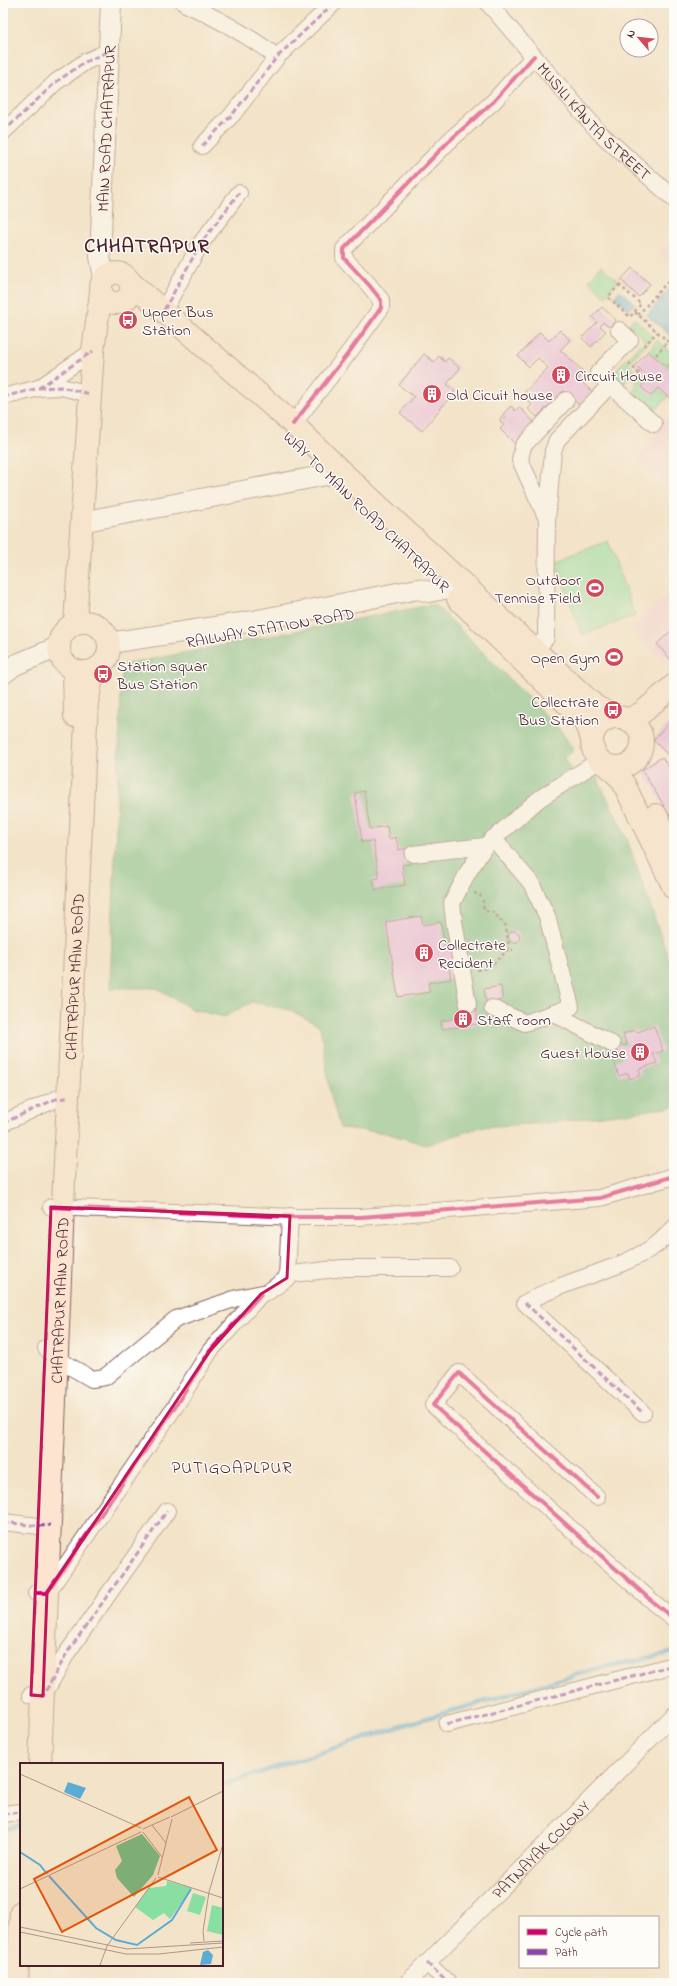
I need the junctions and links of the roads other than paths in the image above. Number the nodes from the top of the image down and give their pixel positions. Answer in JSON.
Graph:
{"nodes":[{"id":1,"x":110,"y":3,"type":"edge"},
{"id":2,"x":184,"y":3,"type":"edge"},
{"id":3,"x":334,"y":3,"type":"edge"},
{"id":4,"x":488,"y":3,"type":"edge"},
{"id":5,"x":109,"y":51,"type":"junction"},
{"id":6,"x":534,"y":56,"type":"junction"},
{"id":7,"x":277,"y":57,"type":"junction"},
{"id":8,"x":3,"y":132,"type":"edge"},
{"id":9,"x":202,"y":146,"type":"dead end"},
{"id":10,"x":239,"y":193,"type":"dead end"},
{"id":11,"x":674,"y":199,"type":"edge"},
{"id":12,"x":130,"y":288,"type":"junction"},
{"id":13,"x":105,"y":291,"type":"junction"},
{"id":14,"x":164,"y":310,"type":"junction"},
{"id":15,"x":619,"y":330,"type":"dead end"},
{"id":16,"x":93,"y":351,"type":"junction"},
{"id":17,"x":610,"y":385,"type":"junction"},
{"id":18,"x":38,"y":388,"type":"junction"},
{"id":19,"x":90,"y":394,"type":"junction"},
{"id":20,"x":3,"y":397,"type":"edge"},
{"id":21,"x":566,"y":400,"type":"dead end"},
{"id":22,"x":293,"y":424,"type":"junction"},
{"id":23,"x":654,"y":424,"type":"dead end"},
{"id":24,"x":336,"y":474,"type":"junction"},
{"id":25,"x":87,"y":521,"type":"junction"},
{"id":26,"x":547,"y":521,"type":"junction"},
{"id":27,"x":447,"y":588,"type":"junction"},
{"id":28,"x":81,"y":622,"type":"junction"},
{"id":29,"x":58,"y":647,"type":"junction"},
{"id":30,"x":535,"y":650,"type":"junction"},
{"id":31,"x":96,"y":659,"type":"junction"},
{"id":32,"x":3,"y":674,"type":"edge"},
{"id":33,"x":674,"y":685,"type":"edge"},
{"id":34,"x":674,"y":703,"type":"edge"},
{"id":35,"x":622,"y":718,"type":"junction"},
{"id":36,"x":592,"y":738,"type":"junction"},
{"id":37,"x":642,"y":739,"type":"junction"},
{"id":38,"x":632,"y":762,"type":"junction"},
{"id":39,"x":604,"y":763,"type":"junction"},
{"id":40,"x":489,"y":842,"type":"junction"},
{"id":41,"x":674,"y":852,"type":"edge"},
{"id":42,"x":413,"y":854,"type":"dead end"},
{"id":43,"x":674,"y":888,"type":"edge"},
{"id":44,"x":468,"y":1006,"type":"dead end"},
{"id":45,"x":492,"y":1008,"type":"dead end"},
{"id":46,"x":553,"y":1013,"type":"junction"},
{"id":47,"x":612,"y":1044,"type":"dead end"},
{"id":48,"x":62,"y":1099,"type":"junction"},
{"id":49,"x":3,"y":1122,"type":"edge"},
{"id":50,"x":674,"y":1176,"type":"edge"},
{"id":51,"x":57,"y":1207,"type":"junction"},
{"id":52,"x":290,"y":1216,"type":"junction"},
{"id":53,"x":674,"y":1228,"type":"edge"},
{"id":54,"x":450,"y":1268,"type":"dead end"},
{"id":55,"x":288,"y":1278,"type":"junction"},
{"id":56,"x":261,"y":1294,"type":"junction"},
{"id":57,"x":51,"y":1354,"type":"junction"},
{"id":58,"x":643,"y":1413,"type":"dead end"},
{"id":59,"x":597,"y":1497,"type":"dead end"},
{"id":60,"x":167,"y":1511,"type":"dead end"},
{"id":61,"x":3,"y":1522,"type":"edge"},
{"id":62,"x":44,"y":1526,"type":"junction"},
{"id":63,"x":41,"y":1593,"type":"junction"},
{"id":64,"x":674,"y":1619,"type":"edge"},
{"id":65,"x":674,"y":1664,"type":"edge"},
{"id":66,"x":37,"y":1695,"type":"junction"},
{"id":67,"x":674,"y":1716,"type":"edge"},
{"id":68,"x":447,"y":1724,"type":"dead end"},
{"id":69,"x":28,"y":1763,"type":"edge"},
{"id":70,"x":40,"y":1763,"type":"edge"},
{"id":71,"x":20,"y":1812,"type":"edge"},
{"id":72,"x":3,"y":1814,"type":"edge"},
{"id":73,"x":20,"y":1930,"type":"edge"},
{"id":74,"x":426,"y":1963,"type":"junction"},
{"id":75,"x":30,"y":1966,"type":"edge"},
{"id":76,"x":17,"y":1983,"type":"edge"},
{"id":77,"x":29,"y":1983,"type":"edge"},
{"id":78,"x":407,"y":1983,"type":"edge"},
{"id":79,"x":448,"y":1983,"type":"edge"}],
"edges":[{"from":1,"to":5,"type":"street","name":"MAIN ROAD CHATRAPUR"},
{"from":2,"to":7,"type":"street"},
{"from":3,"to":7,"type":"street"},
{"from":4,"to":6,"type":"street","name":"MUSILI KANTA STREET"},
{"from":5,"to":8,"type":"street"},
{"from":5,"to":13,"type":"street","name":"MAIN ROAD CHATRAPUR"},
{"from":6,"to":11,"type":"street","name":"MUSILI KANTA STREET"},
{"from":6,"to":22,"type":"street"},
{"from":7,"to":9,"type":"street"},
{"from":10,"to":14,"type":"street"},
{"from":12,"to":13,"type":"main road"},
{"from":12,"to":13,"type":"main road"},
{"from":12,"to":14,"type":"main road","name":"WAY TO MAIN ROAD CHATRAPUR"},
{"from":12,"to":24,"type":"main road","name":"WAY TO MAIN ROAD CHATRAPUR"},
{"from":13,"to":16,"type":"main road"},
{"from":13,"to":25,"type":"main road"},
{"from":14,"to":22,"type":"main road","name":"WAY TO MAIN ROAD CHATRAPUR"},
{"from":15,"to":17,"type":"street"},
{"from":16,"to":18,"type":"street"},
{"from":16,"to":19,"type":"main road"},
{"from":17,"to":23,"type":"street"},
{"from":17,"to":26,"type":"street"},
{"from":18,"to":19,"type":"street"},
{"from":18,"to":20,"type":"street"},
{"from":19,"to":25,"type":"main road"},
{"from":21,"to":26,"type":"street"},
{"from":22,"to":24,"type":"main road","name":"WAY TO MAIN ROAD CHATRAPUR"},
{"from":24,"to":25,"type":"street"},
{"from":24,"to":27,"type":"main road","name":"WAY TO MAIN ROAD CHATRAPUR"},
{"from":24,"to":27,"type":"main road","name":"WAY TO MAIN ROAD CHATRAPUR"},
{"from":25,"to":28,"type":"main road"},
{"from":26,"to":30,"type":"street"},
{"from":27,"to":30,"type":"main road"},
{"from":27,"to":31,"type":"street","name":"RAILWAY STATION ROAD"},
{"from":27,"to":36,"type":"main road","name":"WAY TO MAIN ROAD CHATRAPUR"},
{"from":28,"to":29,"type":"main road"},
{"from":28,"to":31,"type":"main road"},
{"from":29,"to":31,"type":"main road"},
{"from":29,"to":32,"type":"street"},
{"from":30,"to":35,"type":"main road"},
{"from":31,"to":48,"type":"main road","name":"CHATRAPUR MAIN ROAD"},
{"from":33,"to":35,"type":"main road"},
{"from":34,"to":37,"type":"main road"},
{"from":35,"to":36,"type":"main road"},
{"from":35,"to":37,"type":"main road"},
{"from":36,"to":39,"type":"main road"},
{"from":37,"to":38,"type":"main road"},
{"from":38,"to":39,"type":"main road"},
{"from":38,"to":41,"type":"main road"},
{"from":39,"to":40,"type":"street"},
{"from":39,"to":43,"type":"main road"},
{"from":40,"to":42,"type":"street"},
{"from":40,"to":44,"type":"street"},
{"from":40,"to":46,"type":"street"},
{"from":45,"to":46,"type":"street"},
{"from":46,"to":47,"type":"street"},
{"from":48,"to":49,"type":"street"},
{"from":48,"to":51,"type":"main road","name":"CHATRAPUR MAIN ROAD"},
{"from":50,"to":52,"type":"street"},
{"from":51,"to":52,"type":"street"},
{"from":51,"to":57,"type":"main road","name":"CHATRAPUR MAIN ROAD"},
{"from":52,"to":55,"type":"street"},
{"from":53,"to":58,"type":"street"},
{"from":54,"to":55,"type":"street"},
{"from":55,"to":56,"type":"street"},
{"from":56,"to":57,"type":"street"},
{"from":56,"to":63,"type":"street"},
{"from":57,"to":62,"type":"main road","name":"CHATRAPUR MAIN ROAD"},
{"from":59,"to":64,"type":"street"},
{"from":60,"to":66,"type":"street"},
{"from":61,"to":62,"type":"street"},
{"from":62,"to":63,"type":"main road","name":"CHATRAPUR MAIN ROAD"},
{"from":63,"to":66,"type":"main road","name":"CHATRAPUR MAIN ROAD"},
{"from":65,"to":68,"type":"street"},
{"from":66,"to":69,"type":"main road","name":"CHATRAPUR MAIN ROAD"},
{"from":66,"to":70,"type":"main road","name":"CHATRAPUR MAIN ROAD"},
{"from":67,"to":74,"type":"street","name":"PATNAYAK COLONY"},
{"from":71,"to":72,"type":"street"},
{"from":73,"to":76,"type":"main road"},
{"from":74,"to":78,"type":"street","name":"PATNAYAK COLONY"},
{"from":74,"to":79,"type":"street"},
{"from":75,"to":77,"type":"main road"}]}
